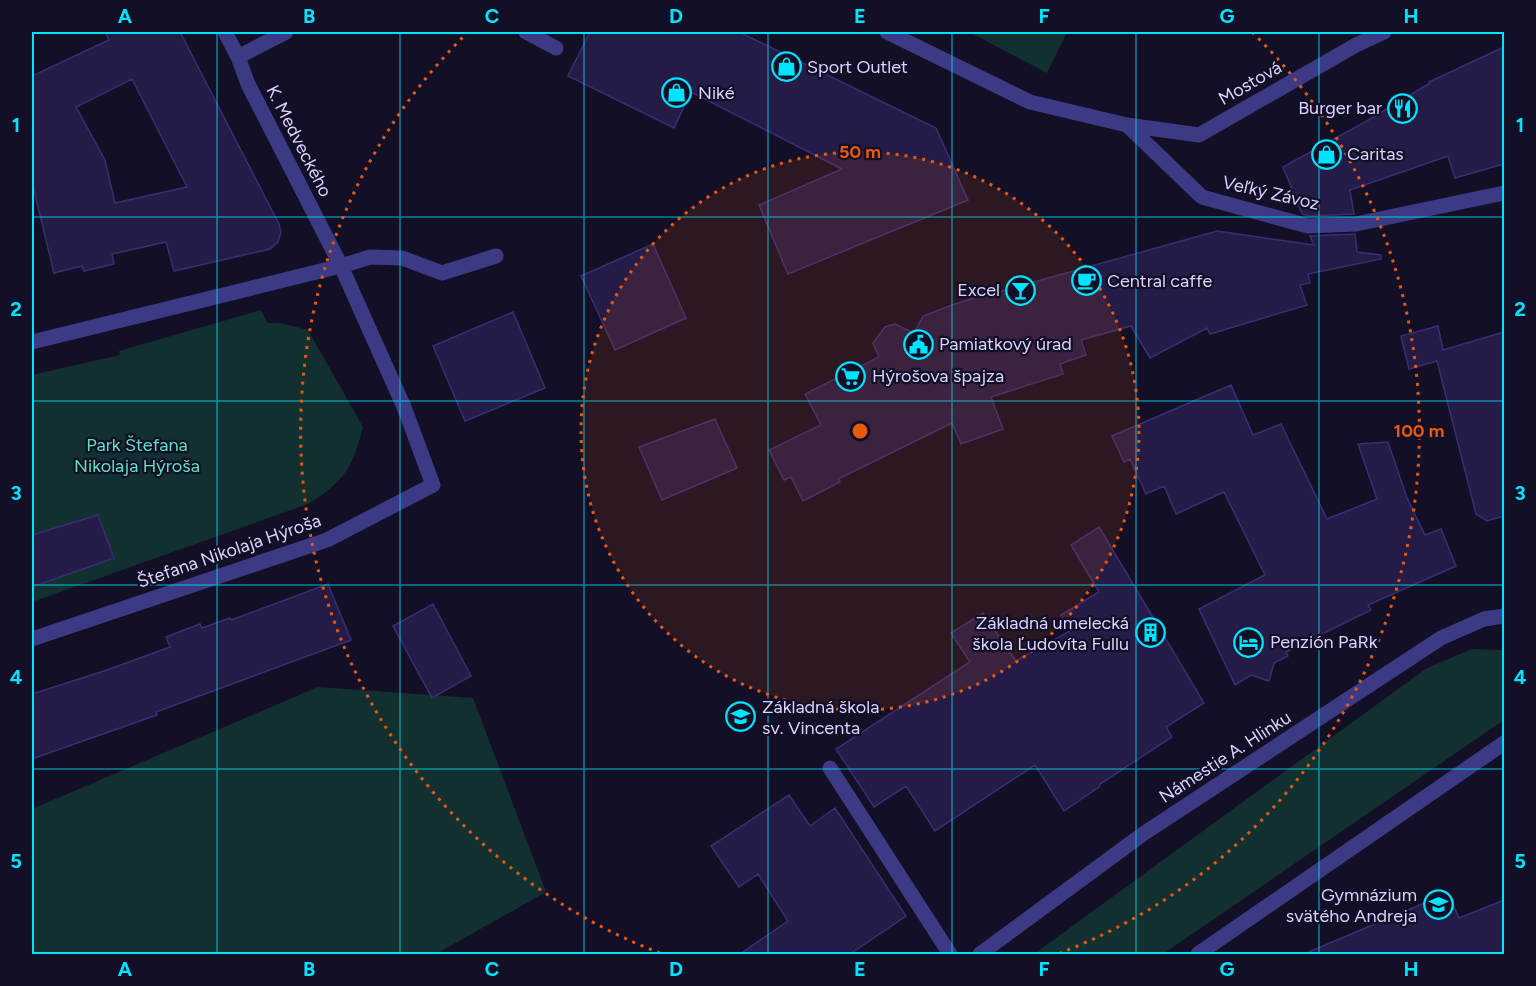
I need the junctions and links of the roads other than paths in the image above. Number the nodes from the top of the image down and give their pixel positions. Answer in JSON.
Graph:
{"nodes":[{"id":1,"x":225,"y":32,"type":"edge"},
{"id":2,"x":286,"y":32,"type":"edge"},
{"id":3,"x":526,"y":32,"type":"edge"},
{"id":4,"x":887,"y":32,"type":"edge"},
{"id":5,"x":1384,"y":32,"type":"edge"},
{"id":6,"x":556,"y":48,"type":"dead end"},
{"id":7,"x":238,"y":57,"type":"junction"},
{"id":8,"x":1127,"y":125,"type":"junction"},
{"id":9,"x":1504,"y":193,"type":"edge"},
{"id":10,"x":496,"y":256,"type":"dead end"},
{"id":11,"x":341,"y":266,"type":"junction"},
{"id":12,"x":32,"y":342,"type":"edge"},
{"id":13,"x":433,"y":485,"type":"joint"},
{"id":14,"x":1504,"y":616,"type":"edge"},
{"id":15,"x":32,"y":639,"type":"edge"},
{"id":16,"x":1504,"y":743,"type":"edge"},
{"id":17,"x":830,"y":768,"type":"dead end"},
{"id":18,"x":950,"y":954,"type":"edge"},
{"id":19,"x":980,"y":954,"type":"edge"},
{"id":20,"x":1198,"y":954,"type":"edge"}],
"edges":[{"from":1,"to":7,"type":"street","name":"K. Medveckého"},
{"from":2,"to":7,"type":"street"},
{"from":3,"to":6,"type":"street"},
{"from":4,"to":8,"type":"street","name":"Mostová"},
{"from":5,"to":8,"type":"street","name":"Mostová"},
{"from":7,"to":11,"type":"street","name":"K. Medveckého"},
{"from":8,"to":9,"type":"street","name":"Veľký Závoz"},
{"from":10,"to":11,"type":"street"},
{"from":11,"to":12,"type":"street"},
{"from":11,"to":13,"type":"street","name":"K. Medveckého"},
{"from":13,"to":15,"type":"street","name":"Štefana Nikolaja Hýroša"},
{"from":14,"to":19,"type":"street","name":"Námestie A. Hlinku"},
{"from":16,"to":20,"type":"street"},
{"from":17,"to":18,"type":"street"}]}
